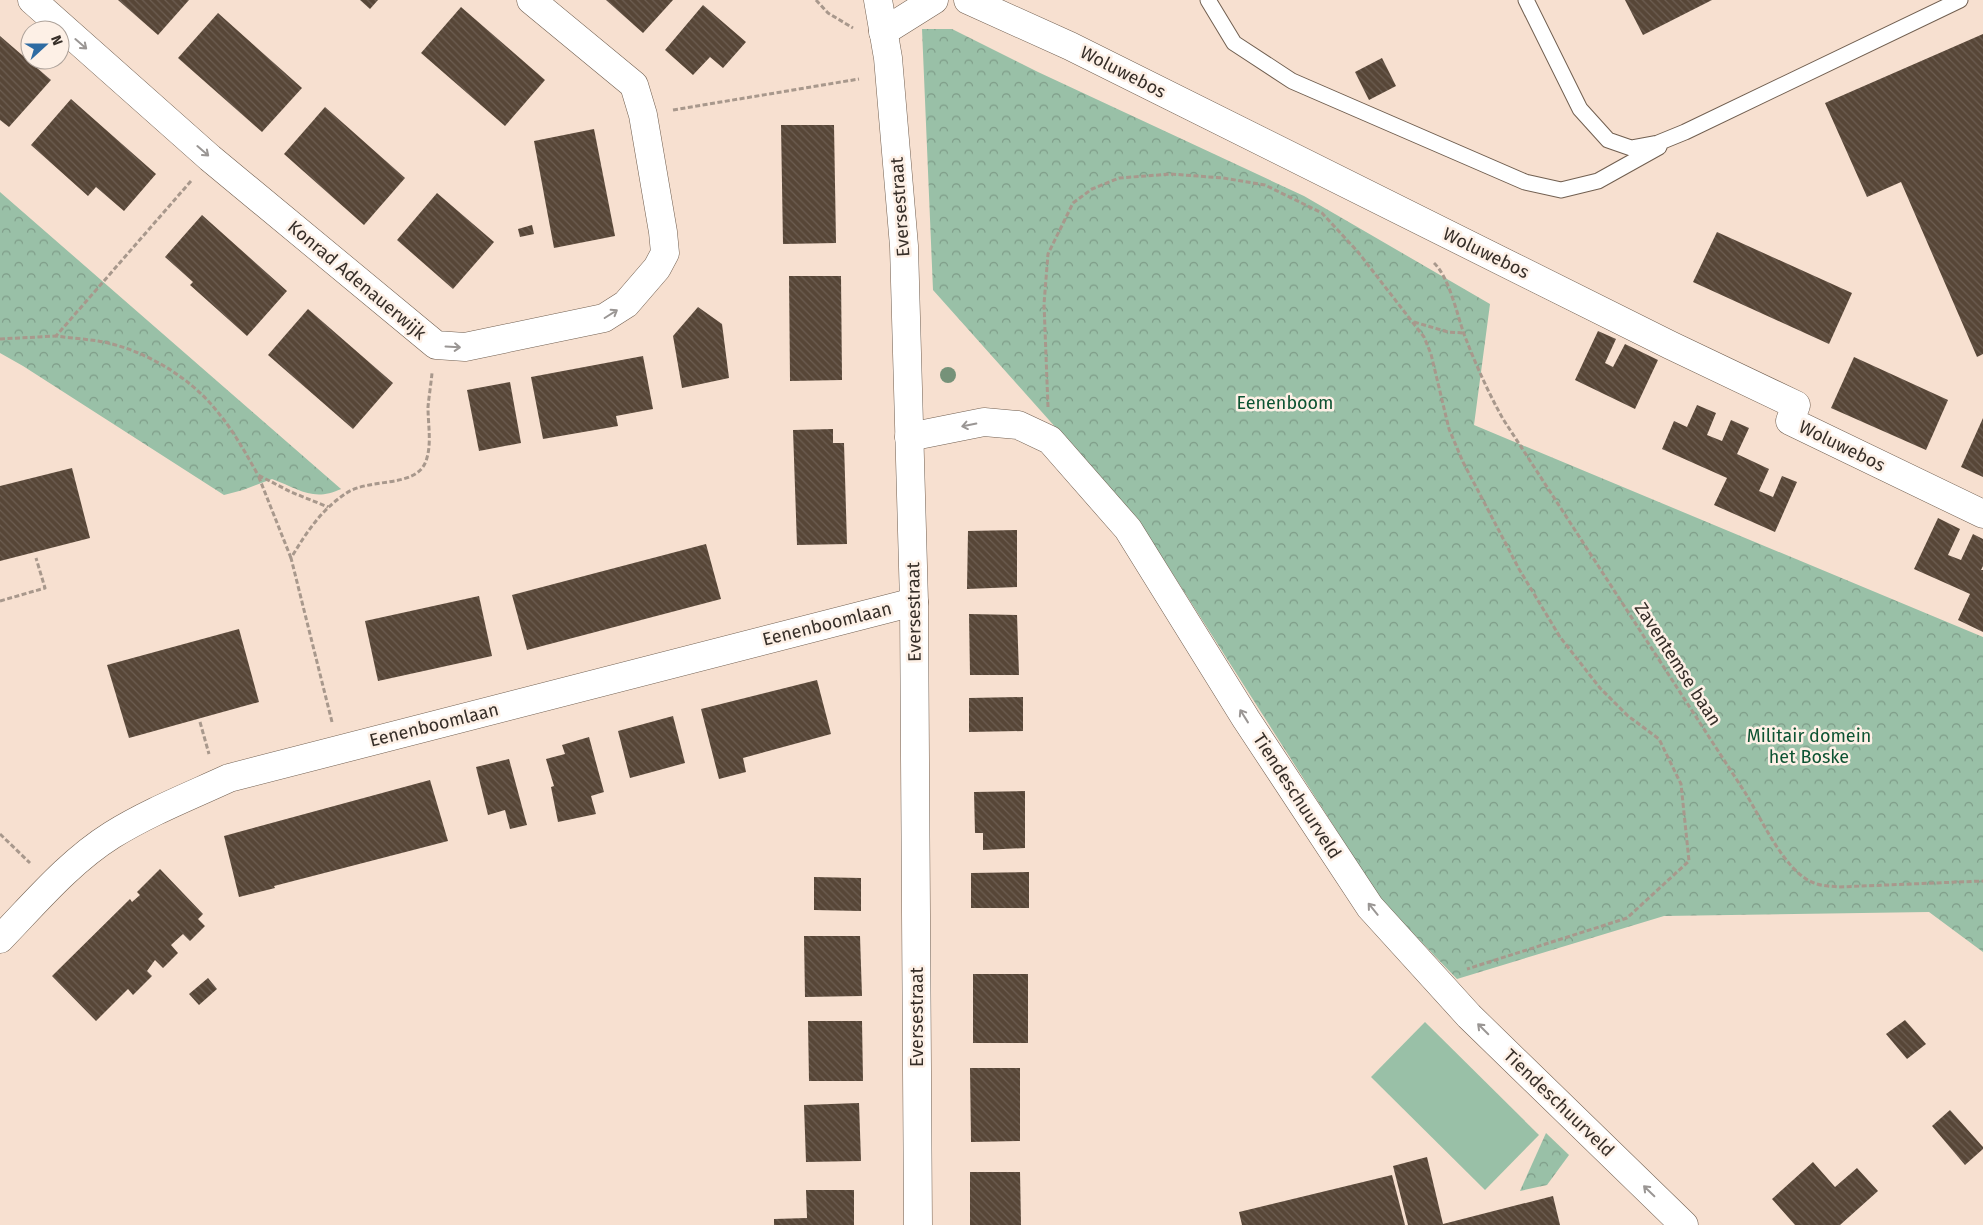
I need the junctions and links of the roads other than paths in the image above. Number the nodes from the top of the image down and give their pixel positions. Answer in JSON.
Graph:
{"nodes":[{"id":1,"x":32,"y":0,"type":"edge"},
{"id":2,"x":531,"y":0,"type":"edge"},
{"id":3,"x":878,"y":0,"type":"edge"},
{"id":4,"x":934,"y":0,"type":"edge"},
{"id":5,"x":968,"y":0,"type":"edge"},
{"id":6,"x":1208,"y":0,"type":"edge"},
{"id":7,"x":1526,"y":0,"type":"edge"},
{"id":8,"x":1960,"y":0,"type":"edge"},
{"id":9,"x":883,"y":32,"type":"junction"},
{"id":10,"x":1685,"y":132,"type":"junction"},
{"id":11,"x":910,"y":437,"type":"junction"},
{"id":12,"x":1983,"y":514,"type":"edge"},
{"id":13,"x":914,"y":602,"type":"junction"},
{"id":14,"x":0,"y":939,"type":"edge"},
{"id":15,"x":918,"y":1225,"type":"edge"},
{"id":16,"x":1684,"y":1225,"type":"edge"}],
"edges":[{"from":1,"to":2,"type":"street","name":"Konrad Adenauerwijk","one_way":true},
{"from":3,"to":9,"type":"street","name":"Eversestraat"},
{"from":4,"to":9,"type":"street"},
{"from":5,"to":12,"type":"street","name":"Woluwebos"},
{"from":6,"to":10,"type":"lane"},
{"from":7,"to":10,"type":"lane"},
{"from":8,"to":10,"type":"lane"},
{"from":9,"to":11,"type":"street","name":"Eversestraat"},
{"from":11,"to":13,"type":"street","name":"Eversestraat"},
{"from":16,"to":11,"type":"street","name":"Tiendeschuurveld","one_way":true},
{"from":13,"to":14,"type":"street","name":"Eenenboomlaan"},
{"from":13,"to":15,"type":"street","name":"Eversestraat"}]}
